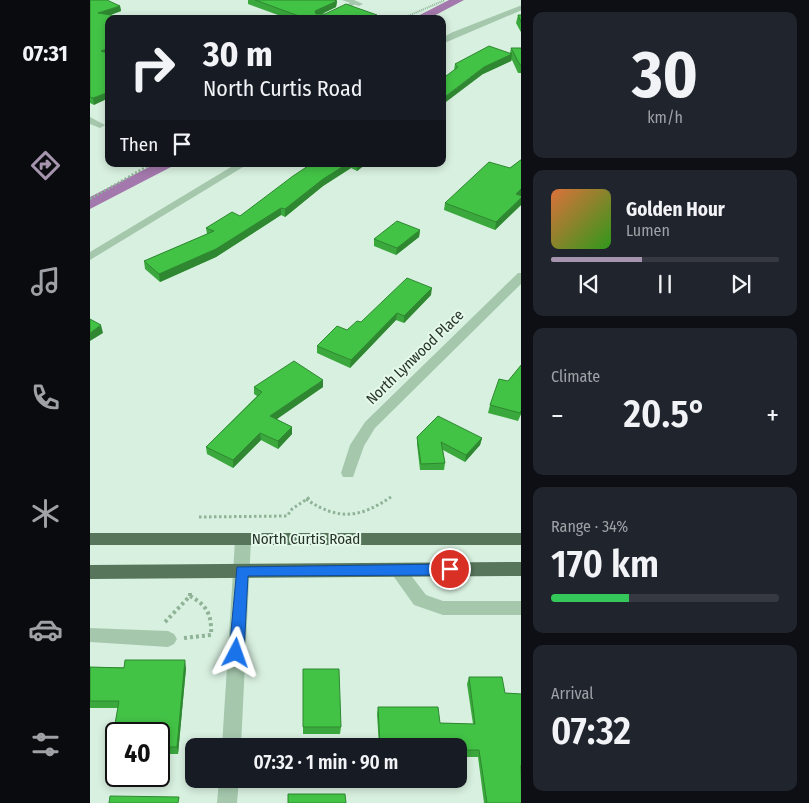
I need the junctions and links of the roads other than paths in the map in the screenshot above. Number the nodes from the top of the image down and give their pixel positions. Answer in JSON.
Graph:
{"nodes":[{"id":1,"x":346,"y":0,"type":"edge"},
{"id":2,"x":357,"y":4,"type":"joint"},
{"id":3,"x":521,"y":7,"type":"edge"},
{"id":4,"x":329,"y":15,"type":"edge"},
{"id":5,"x":446,"y":40,"type":"edge"},
{"id":6,"x":90,"y":120,"type":"edge"},
{"id":7,"x":100,"y":125,"type":"dead end"},
{"id":8,"x":238,"y":167,"type":"edge"},
{"id":9,"x":90,"y":257,"type":"edge"},
{"id":10,"x":521,"y":277,"type":"edge"},
{"id":11,"x":348,"y":472,"type":"dead end"},
{"id":12,"x":90,"y":539,"type":"edge"},
{"id":13,"x":521,"y":539,"type":"edge"},
{"id":14,"x":243,"y":540,"type":"junction"},
{"id":15,"x":521,"y":568,"type":"edge"},
{"id":16,"x":242,"y":570,"type":"junction"},
{"id":17,"x":396,"y":570,"type":"junction"},
{"id":18,"x":90,"y":572,"type":"edge"},
{"id":19,"x":521,"y":608,"type":"edge"},
{"id":20,"x":165,"y":633,"type":"road end"},
{"id":21,"x":90,"y":635,"type":"edge"},
{"id":22,"x":232,"y":738,"type":"edge"},
{"id":23,"x":228,"y":788,"type":"edge"},
{"id":24,"x":227,"y":803,"type":"edge"}],
"edges":[{"from":1,"to":2,"type":"street"},
{"from":2,"to":4,"type":"lane"},
{"from":3,"to":5,"type":"street"},
{"from":6,"to":7,"type":"street"},
{"from":8,"to":9,"type":"street"},
{"from":10,"to":11,"type":"street","name":"North Lynwood Place"},
{"from":12,"to":14,"type":"main road","name":"North Curtis Road"},
{"from":13,"to":14,"type":"main road","name":"North Curtis Road"},
{"from":14,"to":16,"type":"street"},
{"from":15,"to":17,"type":"main road","name":"North Curtis Road"},
{"from":16,"to":17,"type":"main road","name":"North Curtis Road"},
{"from":16,"to":18,"type":"main road","name":"North Curtis Road"},
{"from":16,"to":22,"type":"street"},
{"from":17,"to":19,"type":"street"},
{"from":20,"to":21,"type":"street"},
{"from":23,"to":24,"type":"street"}]}
